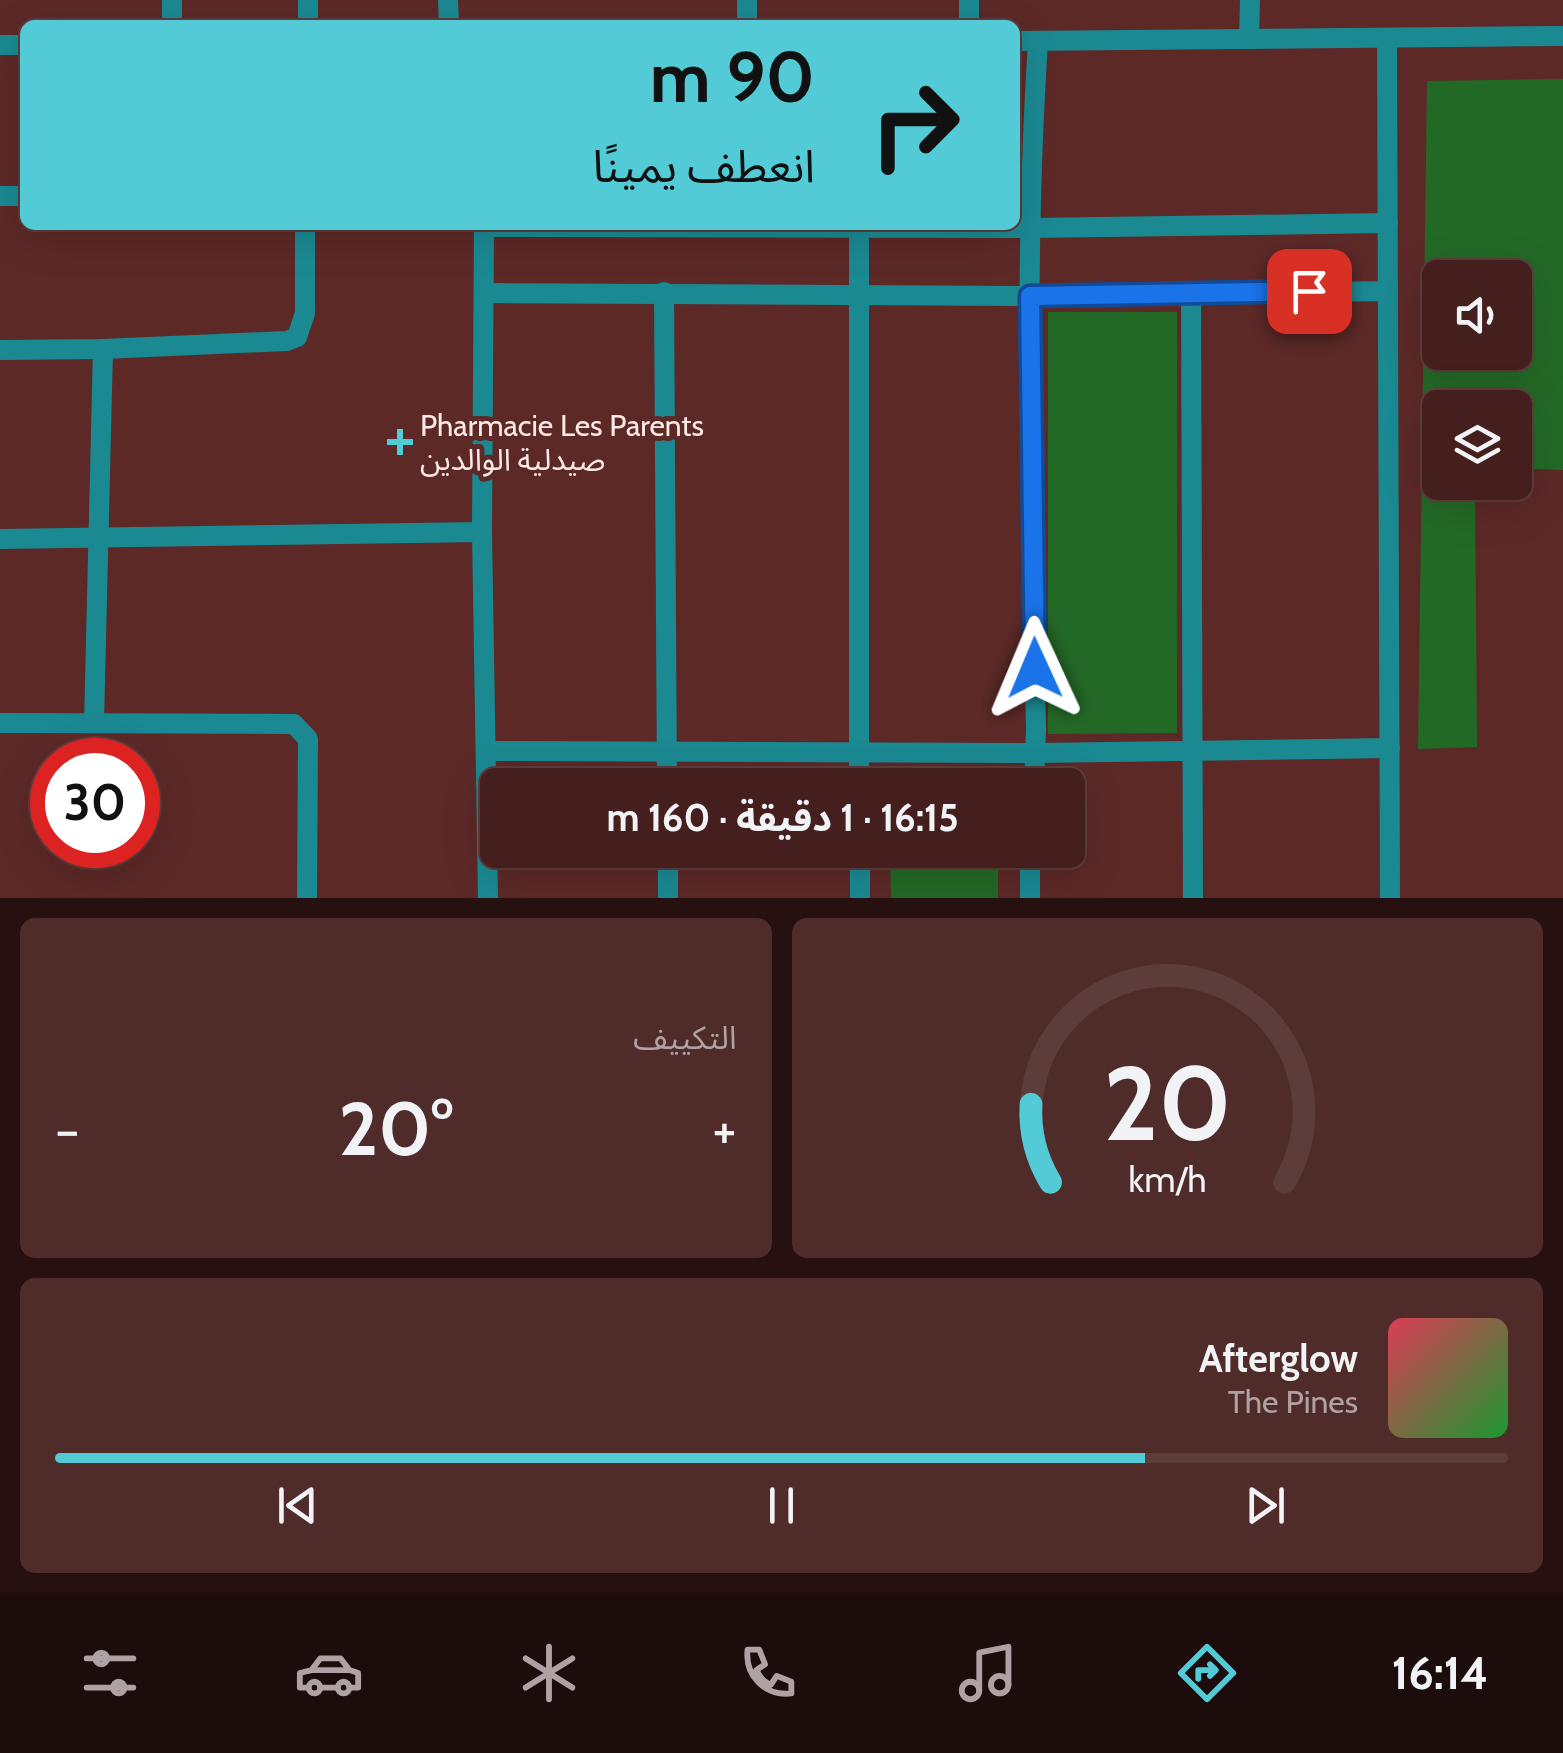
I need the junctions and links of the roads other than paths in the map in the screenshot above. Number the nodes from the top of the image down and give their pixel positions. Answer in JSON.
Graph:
{"nodes":[{"id":1,"x":1250,"y":0,"type":"edge"},
{"id":2,"x":1563,"y":36,"type":"edge"},
{"id":3,"x":1387,"y":38,"type":"junction"},
{"id":4,"x":1250,"y":39,"type":"junction"},
{"id":5,"x":1020,"y":41,"type":"edge"},
{"id":6,"x":1038,"y":42,"type":"junction"},
{"id":7,"x":1388,"y":224,"type":"junction"},
{"id":8,"x":1020,"y":228,"type":"edge"},
{"id":9,"x":1031,"y":228,"type":"junction"},
{"id":10,"x":305,"y":230,"type":"edge"},
{"id":11,"x":484,"y":230,"type":"edge"},
{"id":12,"x":858,"y":230,"type":"edge"},
{"id":13,"x":1388,"y":290,"type":"junction"},
{"id":14,"x":1191,"y":291,"type":"junction"},
{"id":15,"x":664,"y":292,"type":"junction"},
{"id":16,"x":485,"y":293,"type":"junction"},
{"id":17,"x":859,"y":294,"type":"junction"},
{"id":18,"x":1030,"y":296,"type":"junction"},
{"id":19,"x":103,"y":349,"type":"junction"},
{"id":20,"x":0,"y":350,"type":"edge"},
{"id":21,"x":482,"y":532,"type":"junction"},
{"id":22,"x":100,"y":536,"type":"junction"},
{"id":23,"x":0,"y":539,"type":"edge"},
{"id":24,"x":0,"y":723,"type":"edge"},
{"id":25,"x":94,"y":723,"type":"junction"},
{"id":26,"x":1390,"y":748,"type":"junction"},
{"id":27,"x":1193,"y":750,"type":"junction"},
{"id":28,"x":486,"y":751,"type":"junction"},
{"id":29,"x":859,"y":752,"type":"junction"},
{"id":30,"x":667,"y":753,"type":"junction"},
{"id":31,"x":1036,"y":753,"type":"junction"},
{"id":32,"x":667,"y":768,"type":"edge"},
{"id":33,"x":859,"y":768,"type":"edge"},
{"id":34,"x":1035,"y":768,"type":"edge"},
{"id":35,"x":668,"y":868,"type":"edge"},
{"id":36,"x":860,"y":868,"type":"edge"},
{"id":37,"x":1030,"y":868,"type":"edge"},
{"id":38,"x":306,"y":898,"type":"edge"},
{"id":39,"x":488,"y":898,"type":"edge"},
{"id":40,"x":668,"y":898,"type":"edge"},
{"id":41,"x":860,"y":898,"type":"edge"},
{"id":42,"x":1030,"y":898,"type":"edge"},
{"id":43,"x":1193,"y":898,"type":"edge"},
{"id":44,"x":1390,"y":898,"type":"edge"}],
"edges":[{"from":1,"to":4,"type":"street"},
{"from":2,"to":3,"type":"street"},
{"from":3,"to":4,"type":"street"},
{"from":3,"to":7,"type":"street"},
{"from":4,"to":6,"type":"street"},
{"from":5,"to":6,"type":"street"},
{"from":6,"to":9,"type":"street"},
{"from":7,"to":9,"type":"street"},
{"from":7,"to":13,"type":"street"},
{"from":8,"to":9,"type":"street"},
{"from":9,"to":18,"type":"street"},
{"from":10,"to":19,"type":"street"},
{"from":11,"to":16,"type":"street"},
{"from":12,"to":17,"type":"street"},
{"from":13,"to":14,"type":"street"},
{"from":13,"to":26,"type":"street"},
{"from":14,"to":18,"type":"street"},
{"from":14,"to":27,"type":"street"},
{"from":15,"to":16,"type":"street"},
{"from":15,"to":17,"type":"street"},
{"from":15,"to":30,"type":"street"},
{"from":16,"to":21,"type":"street"},
{"from":17,"to":18,"type":"street"},
{"from":17,"to":29,"type":"street"},
{"from":18,"to":31,"type":"street"},
{"from":19,"to":20,"type":"street"},
{"from":19,"to":22,"type":"street"},
{"from":21,"to":22,"type":"street"},
{"from":21,"to":28,"type":"street"},
{"from":22,"to":23,"type":"street"},
{"from":22,"to":25,"type":"street"},
{"from":24,"to":25,"type":"street"},
{"from":25,"to":38,"type":"street"},
{"from":26,"to":27,"type":"street"},
{"from":26,"to":44,"type":"street"},
{"from":27,"to":31,"type":"street"},
{"from":27,"to":43,"type":"street"},
{"from":28,"to":30,"type":"street"},
{"from":28,"to":39,"type":"street"},
{"from":29,"to":30,"type":"street"},
{"from":29,"to":31,"type":"street"},
{"from":29,"to":33,"type":"street"},
{"from":30,"to":32,"type":"street"},
{"from":31,"to":34,"type":"street"},
{"from":35,"to":40,"type":"street"},
{"from":36,"to":41,"type":"street"},
{"from":37,"to":42,"type":"street"}]}
